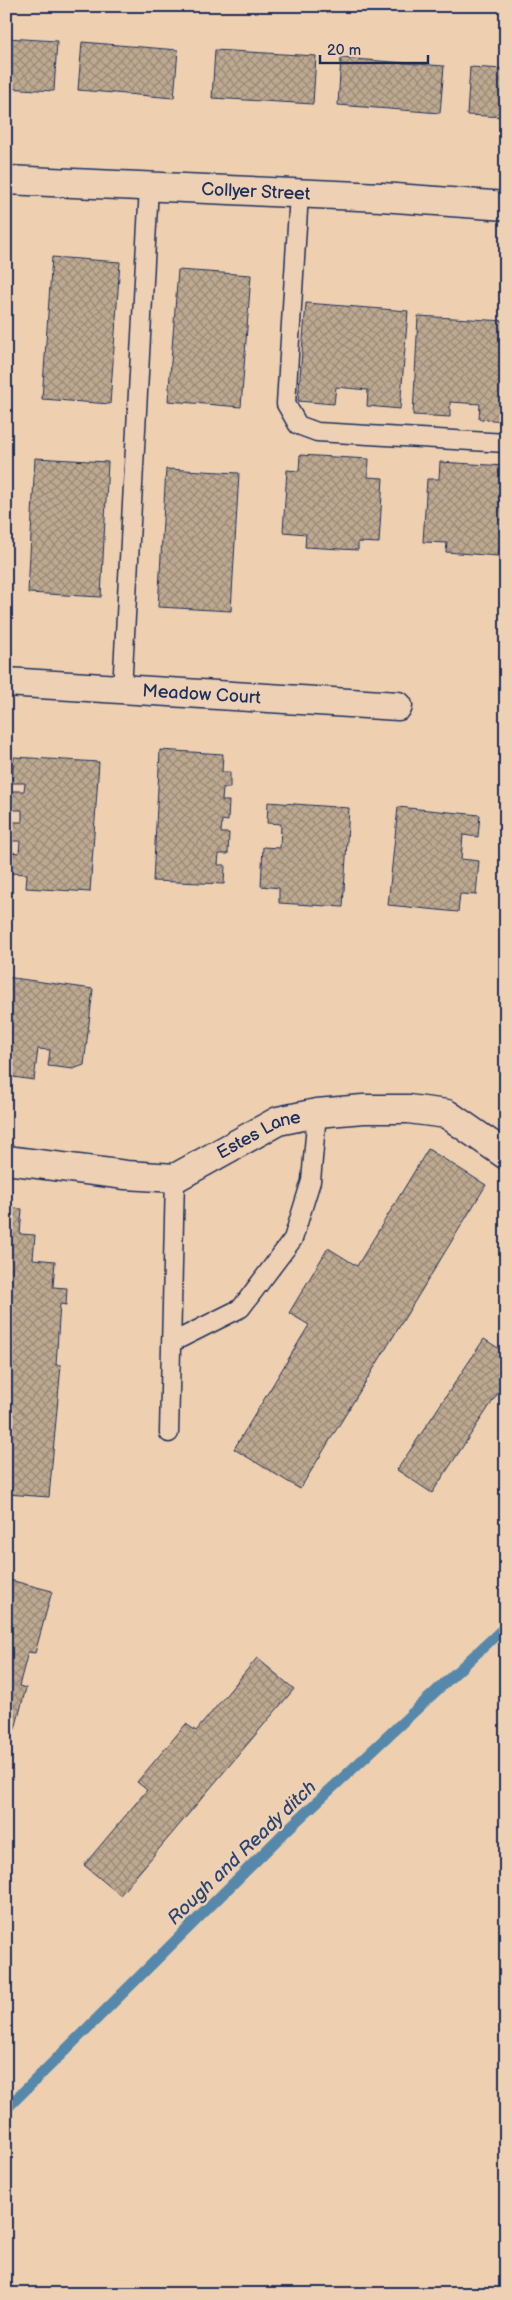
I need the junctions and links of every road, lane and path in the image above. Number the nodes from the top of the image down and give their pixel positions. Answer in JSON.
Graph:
{"nodes":[{"id":1,"x":6,"y":180,"type":"edge"},
{"id":2,"x":149,"y":187,"type":"junction"},
{"id":3,"x":300,"y":194,"type":"junction"},
{"id":4,"x":506,"y":206,"type":"edge"},
{"id":5,"x":506,"y":443,"type":"edge"},
{"id":6,"x":6,"y":682,"type":"edge"},
{"id":7,"x":122,"y":690,"type":"junction"},
{"id":8,"x":398,"y":706,"type":"dead end"},
{"id":9,"x":317,"y":1113,"type":"junction"},
{"id":10,"x":506,"y":1155,"type":"edge"},
{"id":11,"x":6,"y":1160,"type":"edge"},
{"id":12,"x":175,"y":1178,"type":"junction"},
{"id":13,"x":171,"y":1343,"type":"junction"},
{"id":14,"x":169,"y":1433,"type":"dead end"}],
"edges":[{"from":1,"to":2,"type":"street","name":"Collyer Street"},
{"from":2,"to":3,"type":"street","name":"Collyer Street"},
{"from":2,"to":7,"type":"lane"},
{"from":3,"to":4,"type":"street","name":"Collyer Street"},
{"from":3,"to":5,"type":"lane"},
{"from":6,"to":7,"type":"street","name":"Meadow Court"},
{"from":7,"to":8,"type":"street","name":"Meadow Court"},
{"from":9,"to":10,"type":"street","name":"Estes Lane"},
{"from":9,"to":12,"type":"street","name":"Estes Lane"},
{"from":9,"to":13,"type":"lane"},
{"from":11,"to":12,"type":"street"},
{"from":12,"to":13,"type":"lane"},
{"from":13,"to":14,"type":"lane"}]}
